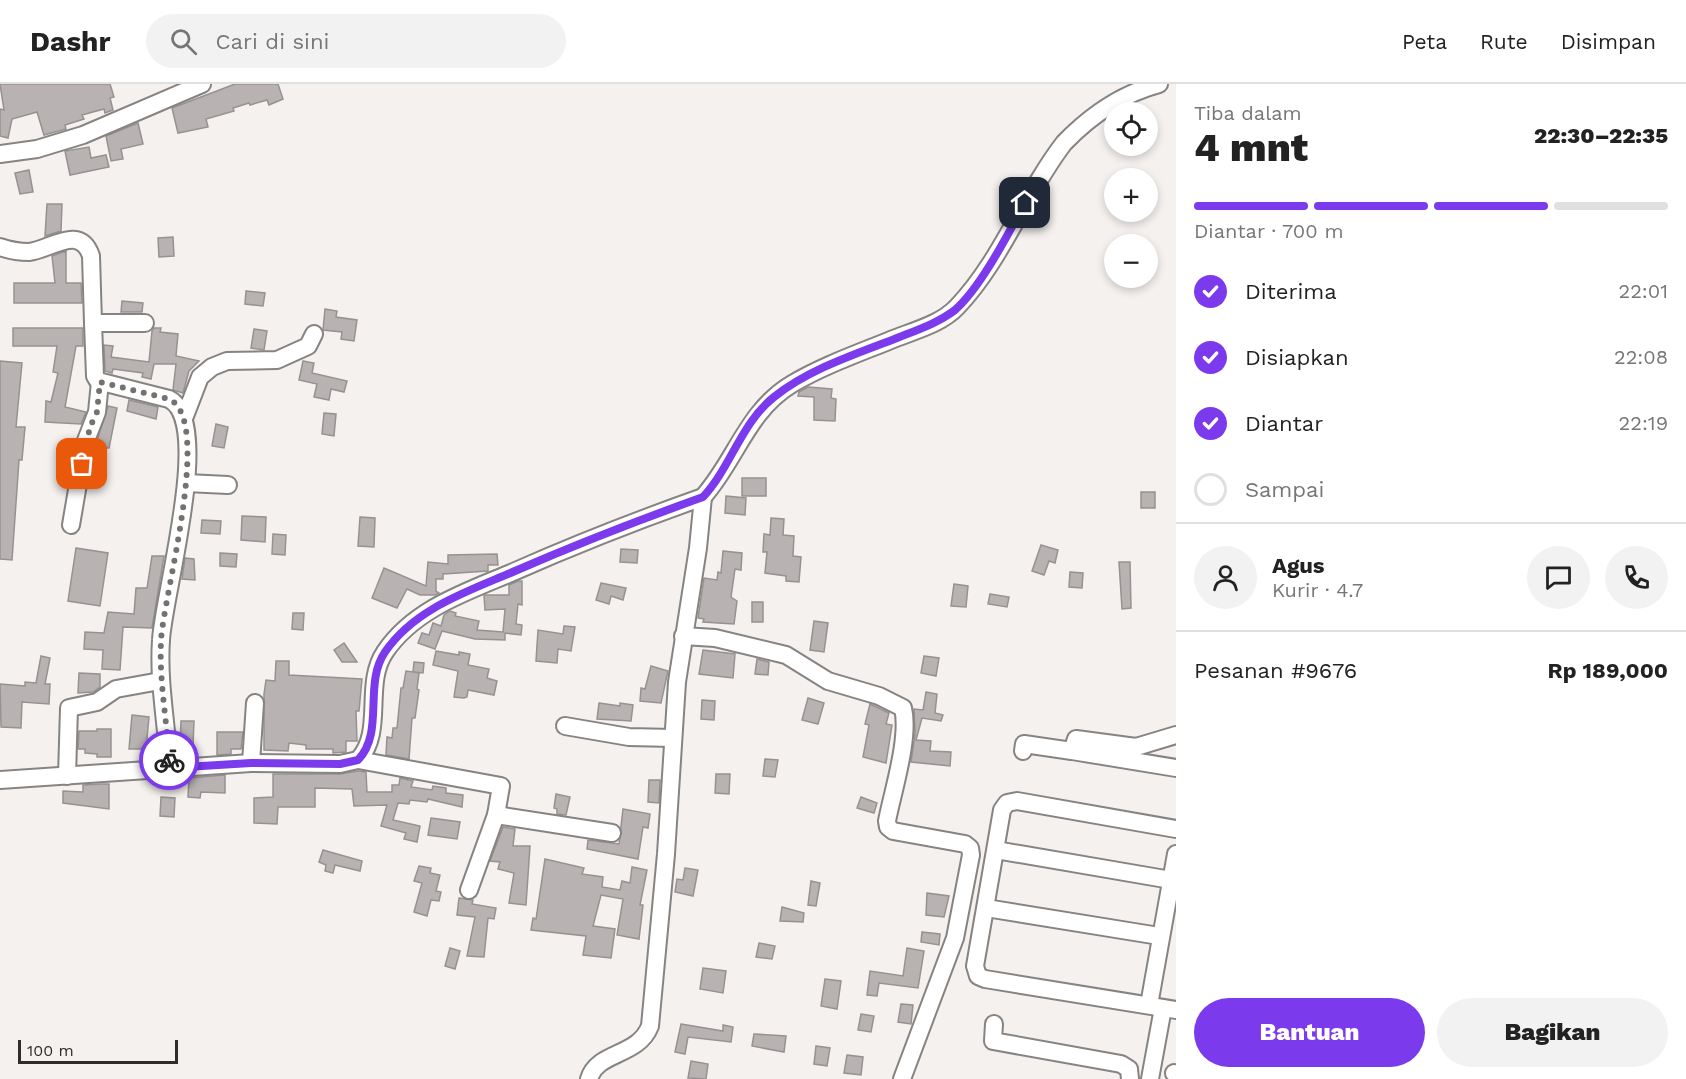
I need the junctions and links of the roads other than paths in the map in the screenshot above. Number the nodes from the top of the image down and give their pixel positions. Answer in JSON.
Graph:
{"nodes":[{"id":1,"x":202,"y":84,"type":"edge"},
{"id":2,"x":1159,"y":84,"type":"edge"},
{"id":3,"x":0,"y":154,"type":"edge"},
{"id":4,"x":0,"y":247,"type":"edge"},
{"id":5,"x":93,"y":323,"type":"junction"},
{"id":6,"x":146,"y":323,"type":"dead end"},
{"id":7,"x":314,"y":334,"type":"dead end"},
{"id":8,"x":100,"y":382,"type":"junction"},
{"id":9,"x":185,"y":416,"type":"junction"},
{"id":10,"x":186,"y":483,"type":"junction"},
{"id":11,"x":228,"y":485,"type":"dead end"},
{"id":12,"x":703,"y":497,"type":"junction"},
{"id":13,"x":71,"y":525,"type":"dead end"},
{"id":14,"x":683,"y":636,"type":"junction"},
{"id":15,"x":160,"y":681,"type":"junction"},
{"id":16,"x":255,"y":704,"type":"dead end"},
{"id":17,"x":565,"y":726,"type":"dead end"},
{"id":18,"x":1176,"y":735,"type":"edge"},
{"id":19,"x":673,"y":738,"type":"junction"},
{"id":20,"x":1023,"y":751,"type":"dead end"},
{"id":21,"x":1136,"y":754,"type":"junction"},
{"id":22,"x":358,"y":760,"type":"junction"},
{"id":23,"x":251,"y":763,"type":"junction"},
{"id":24,"x":169,"y":768,"type":"junction"},
{"id":25,"x":1176,"y":768,"type":"edge"},
{"id":26,"x":67,"y":776,"type":"junction"},
{"id":27,"x":0,"y":780,"type":"edge"},
{"id":28,"x":496,"y":815,"type":"junction"},
{"id":29,"x":1176,"y":829,"type":"edge"},
{"id":30,"x":612,"y":833,"type":"dead end"},
{"id":31,"x":996,"y":850,"type":"junction"},
{"id":32,"x":1176,"y":854,"type":"edge"},
{"id":33,"x":1172,"y":880,"type":"junction"},
{"id":34,"x":469,"y":890,"type":"dead end"},
{"id":35,"x":986,"y":908,"type":"junction"},
{"id":36,"x":1159,"y":936,"type":"junction"},
{"id":37,"x":1163,"y":1008,"type":"edge"},
{"id":38,"x":994,"y":1024,"type":"dead end"},
{"id":39,"x":589,"y":1079,"type":"edge"},
{"id":40,"x":902,"y":1079,"type":"edge"},
{"id":41,"x":1130,"y":1079,"type":"edge"},
{"id":42,"x":1150,"y":1079,"type":"edge"}],
"edges":[{"from":1,"to":3,"type":"street"},
{"from":2,"to":12,"type":"street"},
{"from":4,"to":5,"type":"street"},
{"from":5,"to":6,"type":"street"},
{"from":5,"to":8,"type":"street"},
{"from":7,"to":9,"type":"street"},
{"from":8,"to":9,"type":"street"},
{"from":8,"to":13,"type":"street"},
{"from":9,"to":10,"type":"street"},
{"from":10,"to":11,"type":"street"},
{"from":10,"to":15,"type":"street"},
{"from":12,"to":14,"type":"street"},
{"from":12,"to":22,"type":"street"},
{"from":14,"to":19,"type":"street"},
{"from":14,"to":40,"type":"street"},
{"from":15,"to":24,"type":"street"},
{"from":15,"to":26,"type":"street"},
{"from":16,"to":23,"type":"street"},
{"from":17,"to":19,"type":"street"},
{"from":18,"to":21,"type":"street"},
{"from":19,"to":39,"type":"street"},
{"from":20,"to":21,"type":"street"},
{"from":21,"to":25,"type":"street"},
{"from":22,"to":23,"type":"street"},
{"from":22,"to":28,"type":"street"},
{"from":23,"to":24,"type":"street"},
{"from":24,"to":26,"type":"street"},
{"from":26,"to":27,"type":"street"},
{"from":28,"to":30,"type":"street"},
{"from":28,"to":34,"type":"street"},
{"from":29,"to":31,"type":"street"},
{"from":31,"to":33,"type":"street"},
{"from":31,"to":35,"type":"street"},
{"from":32,"to":33,"type":"street"},
{"from":33,"to":36,"type":"street"},
{"from":35,"to":36,"type":"street"},
{"from":35,"to":37,"type":"street"},
{"from":36,"to":37,"type":"street"},
{"from":37,"to":42,"type":"street"},
{"from":38,"to":41,"type":"street"}]}
